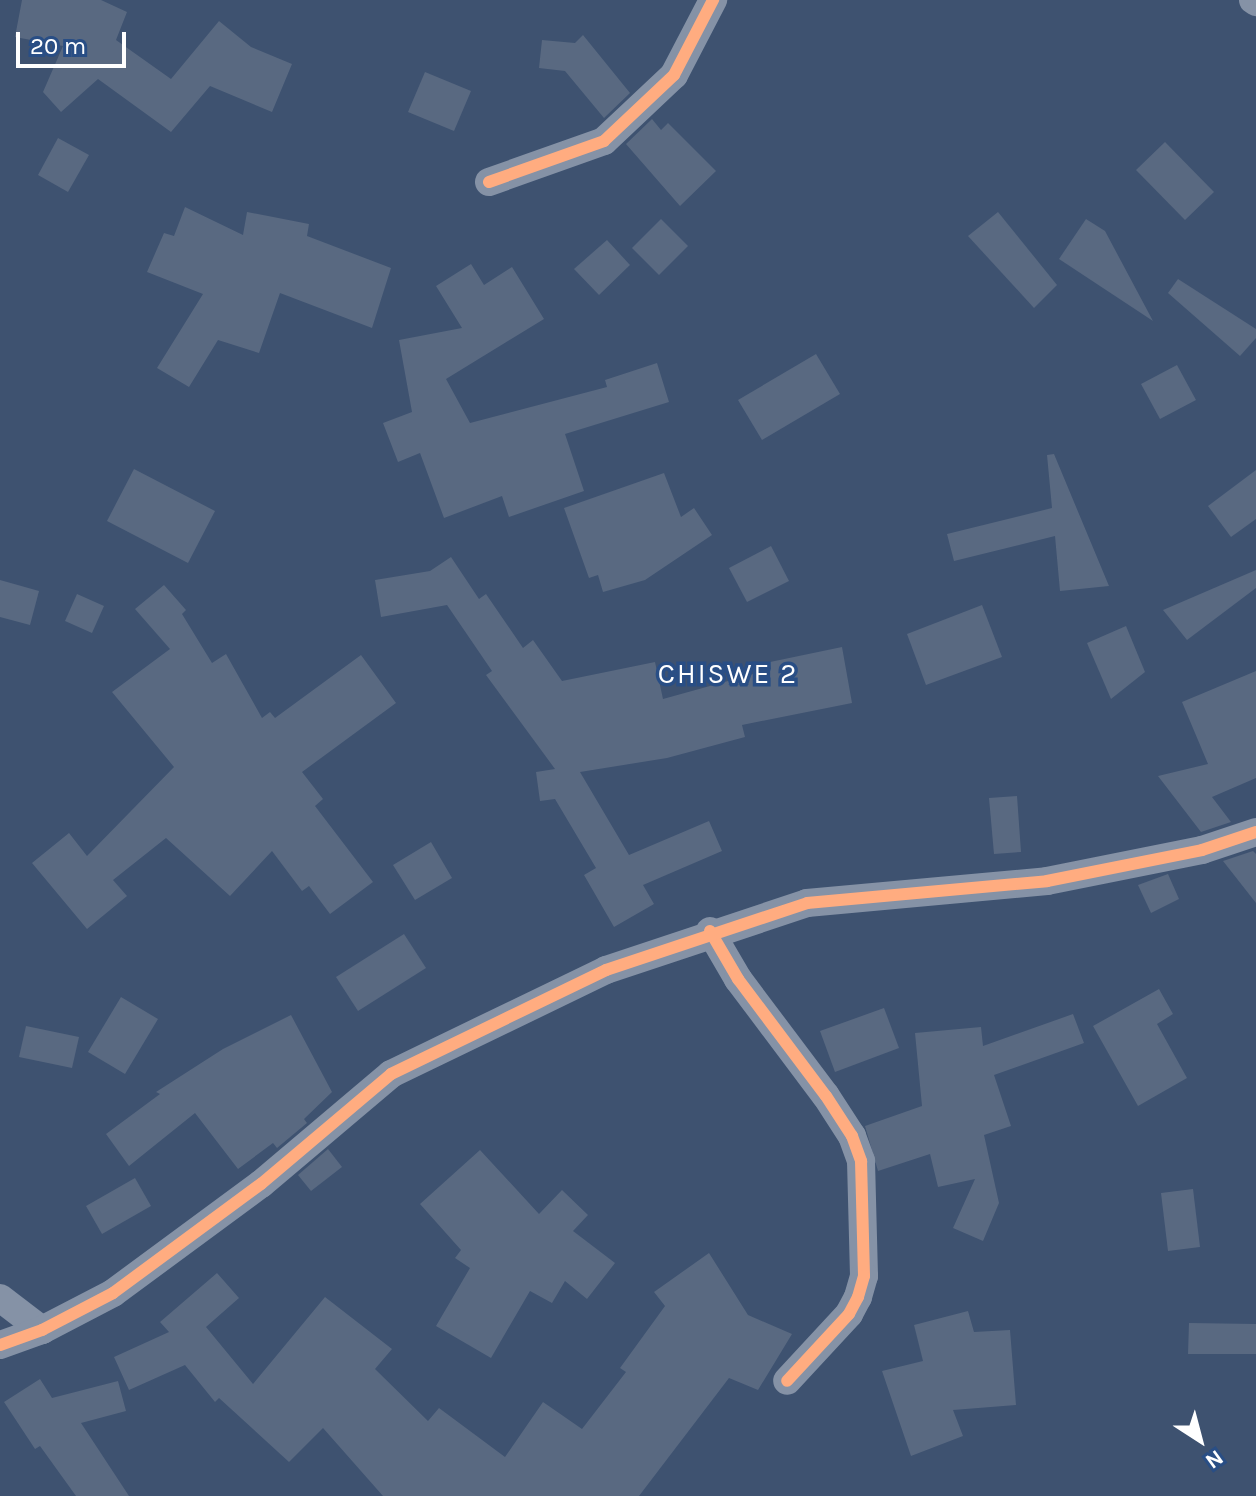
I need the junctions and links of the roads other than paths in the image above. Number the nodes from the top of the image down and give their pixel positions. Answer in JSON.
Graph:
{"nodes":[{"id":1,"x":713,"y":0,"type":"edge"},
{"id":2,"x":489,"y":182,"type":"dead end"},
{"id":3,"x":1256,"y":832,"type":"edge"},
{"id":4,"x":710,"y":931,"type":"junction"},
{"id":5,"x":0,"y":1298,"type":"edge"},
{"id":6,"x":42,"y":1330,"type":"junction"},
{"id":7,"x":0,"y":1345,"type":"edge"},
{"id":8,"x":787,"y":1381,"type":"dead end"}],
"edges":[{"from":1,"to":2,"type":"street"},
{"from":3,"to":4,"type":"street"},
{"from":4,"to":6,"type":"street"},
{"from":4,"to":8,"type":"street"},
{"from":5,"to":6,"type":"street"},
{"from":6,"to":7,"type":"street"}]}
